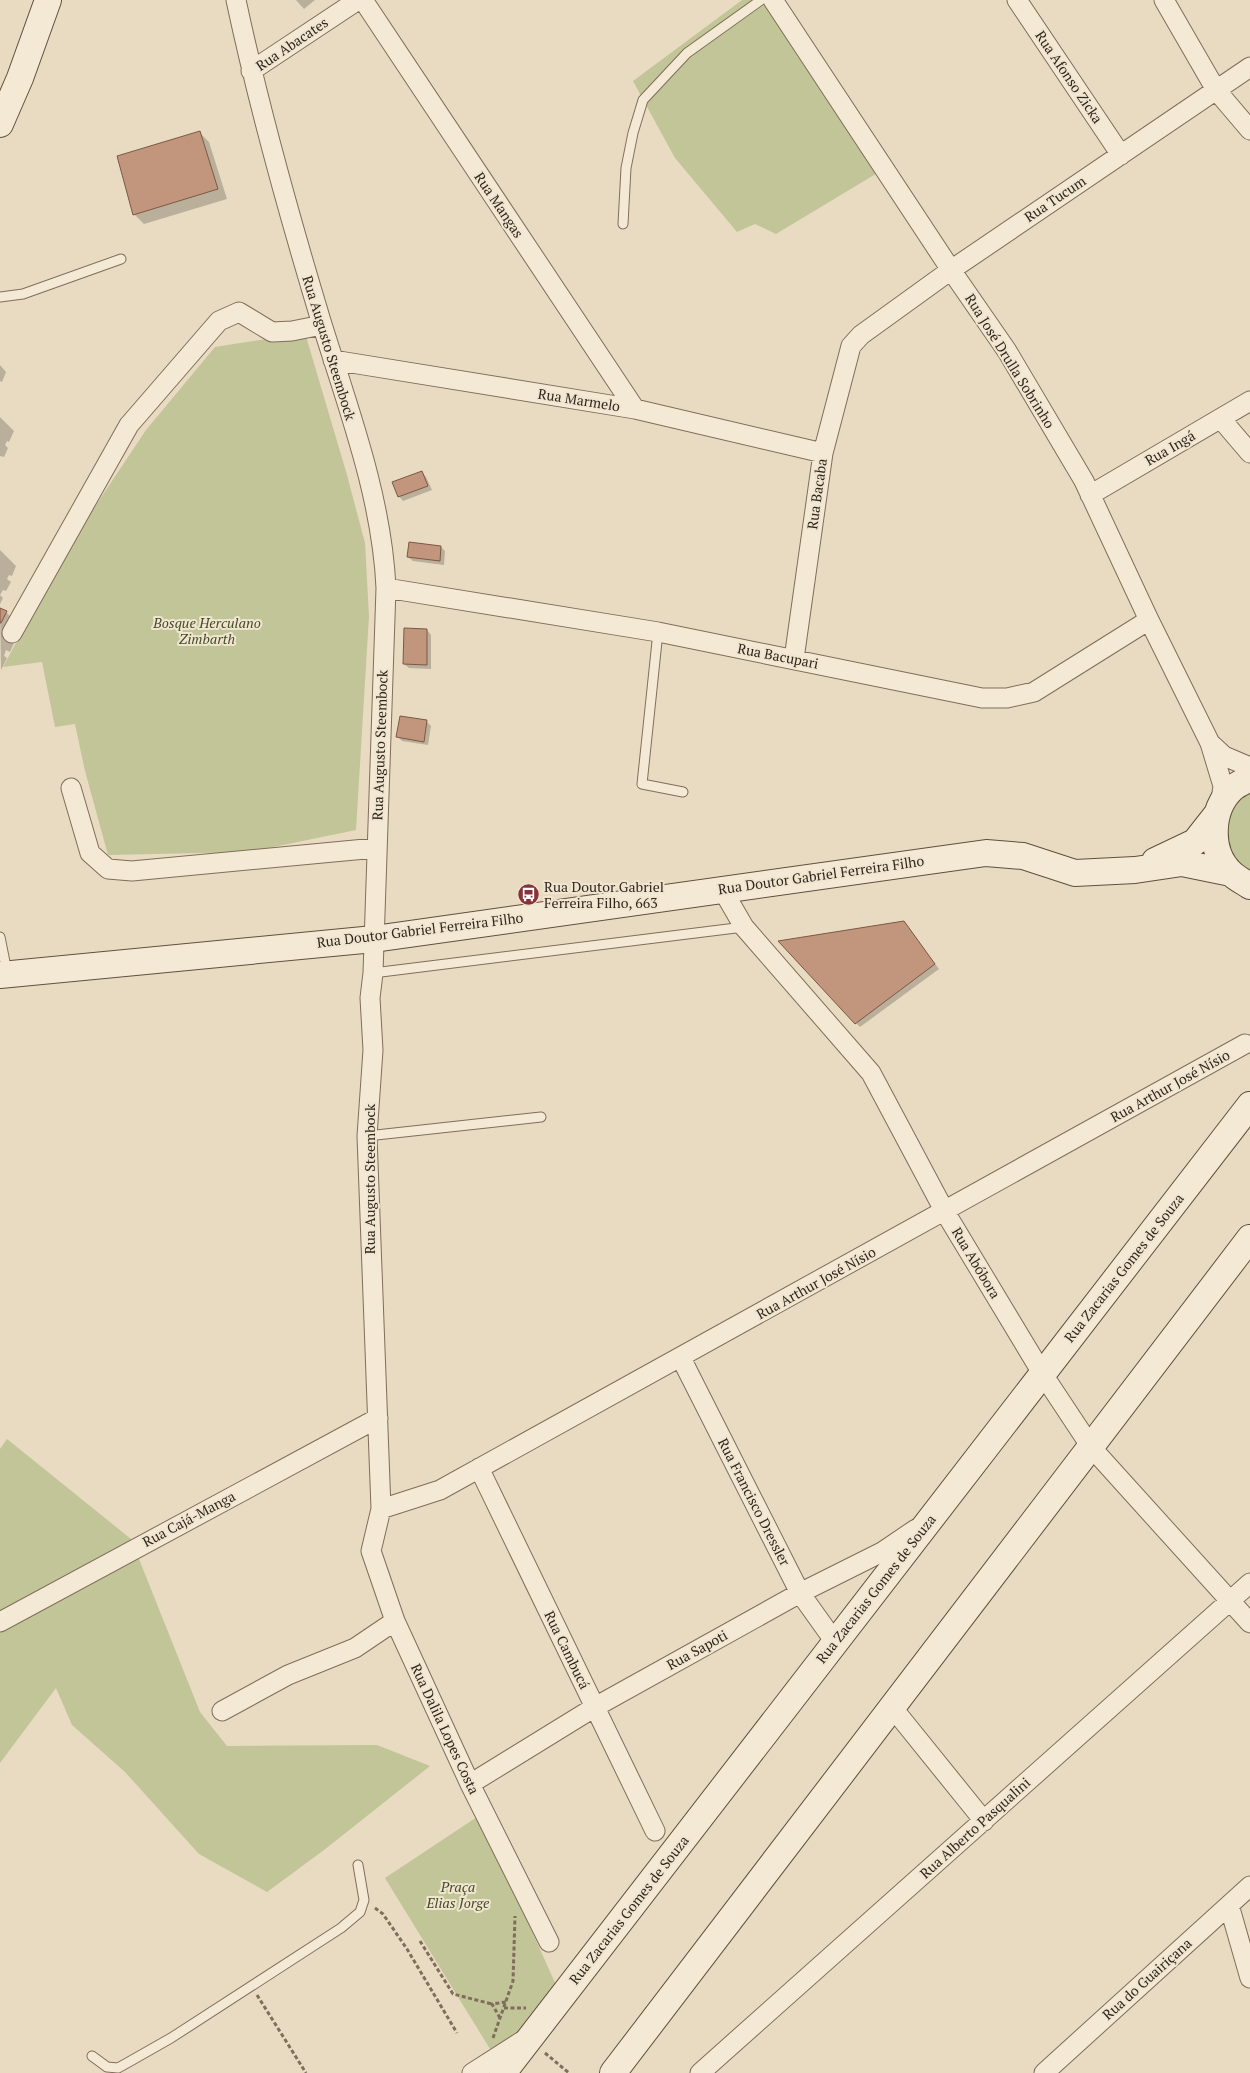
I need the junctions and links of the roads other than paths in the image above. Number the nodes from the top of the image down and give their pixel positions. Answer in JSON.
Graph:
{"nodes":[{"id":1,"x":48,"y":0,"type":"edge"},
{"id":2,"x":236,"y":0,"type":"edge"},
{"id":3,"x":358,"y":0,"type":"edge"},
{"id":4,"x":363,"y":0,"type":"edge"},
{"id":5,"x":761,"y":0,"type":"edge"},
{"id":6,"x":773,"y":0,"type":"edge"},
{"id":7,"x":1017,"y":0,"type":"edge"},
{"id":8,"x":1164,"y":0,"type":"edge"},
{"id":9,"x":1250,"y":66,"type":"edge"},
{"id":10,"x":251,"y":71,"type":"junction"},
{"id":11,"x":1216,"y":90,"type":"junction"},
{"id":12,"x":0,"y":124,"type":"edge"},
{"id":13,"x":1250,"y":130,"type":"edge"},
{"id":14,"x":1121,"y":155,"type":"junction"},
{"id":15,"x":623,"y":224,"type":"dead end"},
{"id":16,"x":121,"y":259,"type":"dead end"},
{"id":17,"x":951,"y":270,"type":"junction"},
{"id":18,"x":0,"y":297,"type":"edge"},
{"id":19,"x":322,"y":325,"type":"junction"},
{"id":20,"x":861,"y":334,"type":"joint"},
{"id":21,"x":333,"y":360,"type":"junction"},
{"id":22,"x":1250,"y":401,"type":"edge"},
{"id":23,"x":635,"y":409,"type":"junction"},
{"id":24,"x":1221,"y":419,"type":"junction"},
{"id":25,"x":823,"y":453,"type":"junction"},
{"id":26,"x":1250,"y":453,"type":"edge"},
{"id":27,"x":1090,"y":495,"type":"junction"},
{"id":28,"x":386,"y":588,"type":"junction"},
{"id":29,"x":1149,"y":620,"type":"junction"},
{"id":30,"x":658,"y":632,"type":"junction"},
{"id":31,"x":12,"y":633,"type":"dead end"},
{"id":32,"x":794,"y":659,"type":"junction"},
{"id":33,"x":1210,"y":743,"type":"junction"},
{"id":34,"x":1250,"y":767,"type":"edge"},
{"id":35,"x":1250,"y":778,"type":"edge"},
{"id":36,"x":72,"y":788,"type":"dead end"},
{"id":37,"x":683,"y":792,"type":"dead end"},
{"id":38,"x":1218,"y":811,"type":"junction"},
{"id":39,"x":376,"y":848,"type":"junction"},
{"id":40,"x":1135,"y":870,"type":"junction"},
{"id":41,"x":1240,"y":879,"type":"edge"},
{"id":42,"x":722,"y":889,"type":"junction"},
{"id":43,"x":744,"y":927,"type":"junction"},
{"id":44,"x":0,"y":937,"type":"edge"},
{"id":45,"x":374,"y":938,"type":"junction"},
{"id":46,"x":373,"y":973,"type":"junction"},
{"id":47,"x":4,"y":975,"type":"edge"},
{"id":48,"x":1245,"y":1044,"type":"dead end"},
{"id":49,"x":1250,"y":1105,"type":"edge"},
{"id":50,"x":541,"y":1117,"type":"dead end"},
{"id":51,"x":367,"y":1136,"type":"junction"},
{"id":52,"x":945,"y":1212,"type":"junction"},
{"id":53,"x":1250,"y":1238,"type":"edge"},
{"id":54,"x":680,"y":1358,"type":"junction"},
{"id":55,"x":1042,"y":1374,"type":"junction"},
{"id":56,"x":378,"y":1418,"type":"junction"},
{"id":57,"x":1091,"y":1447,"type":"junction"},
{"id":58,"x":479,"y":1468,"type":"junction"},
{"id":59,"x":381,"y":1509,"type":"junction"},
{"id":60,"x":927,"y":1522,"type":"junction"},
{"id":61,"x":1250,"y":1583,"type":"edge"},
{"id":62,"x":800,"y":1593,"type":"junction"},
{"id":63,"x":1230,"y":1601,"type":"junction"},
{"id":64,"x":395,"y":1621,"type":"junction"},
{"id":65,"x":0,"y":1622,"type":"edge"},
{"id":66,"x":1250,"y":1623,"type":"edge"},
{"id":67,"x":835,"y":1642,"type":"junction"},
{"id":68,"x":595,"y":1707,"type":"junction"},
{"id":69,"x":892,"y":1707,"type":"junction"},
{"id":70,"x":222,"y":1711,"type":"dead end"},
{"id":71,"x":470,"y":1784,"type":"junction"},
{"id":72,"x":984,"y":1821,"type":"junction"},
{"id":73,"x":655,"y":1831,"type":"dead end"},
{"id":74,"x":358,"y":1865,"type":"dead end"},
{"id":75,"x":1250,"y":1886,"type":"edge"},
{"id":76,"x":1229,"y":1905,"type":"junction"},
{"id":77,"x":549,"y":1942,"type":"dead end"},
{"id":78,"x":1250,"y":1978,"type":"edge"},
{"id":79,"x":92,"y":2056,"type":"dead end"},
{"id":80,"x":486,"y":2071,"type":"edge"},
{"id":81,"x":613,"y":2073,"type":"edge"},
{"id":82,"x":700,"y":2073,"type":"edge"},
{"id":83,"x":1044,"y":2073,"type":"edge"}],
"edges":[{"from":1,"to":12,"type":"main road"},
{"from":2,"to":10,"type":"street","name":"Rua Augusto Steembock"},
{"from":3,"to":10,"type":"street","name":"Rua Abacates"},
{"from":4,"to":23,"type":"street","name":"Rua Mangas"},
{"from":5,"to":15,"type":"lane"},
{"from":6,"to":17,"type":"street","name":"Rua José Drulla Sobrinho"},
{"from":7,"to":14,"type":"street","name":"Rua Afonso Zicka"},
{"from":8,"to":11,"type":"street"},
{"from":9,"to":11,"type":"street","name":"Rua Tucum"},
{"from":10,"to":19,"type":"street","name":"Rua Augusto Steembock"},
{"from":11,"to":13,"type":"street"},
{"from":11,"to":14,"type":"street","name":"Rua Tucum"},
{"from":14,"to":17,"type":"street","name":"Rua Tucum"},
{"from":16,"to":18,"type":"lane"},
{"from":17,"to":20,"type":"street","name":"Rua Tucum"},
{"from":17,"to":27,"type":"street","name":"Rua José Drulla Sobrinho"},
{"from":19,"to":21,"type":"street","name":"Rua Augusto Steembock"},
{"from":19,"to":31,"type":"street"},
{"from":20,"to":25,"type":"street","name":"Rua Bacaba"},
{"from":21,"to":23,"type":"street","name":"Rua Marmelo"},
{"from":21,"to":28,"type":"street","name":"Rua Augusto Steembock"},
{"from":22,"to":24,"type":"street","name":"Rua Ingá"},
{"from":23,"to":25,"type":"street","name":"Rua Marmelo"},
{"from":24,"to":26,"type":"street"},
{"from":24,"to":27,"type":"street","name":"Rua Ingá"},
{"from":25,"to":32,"type":"street","name":"Rua Bacaba"},
{"from":27,"to":29,"type":"street","name":"Rua José Drulla Sobrinho"},
{"from":28,"to":30,"type":"street","name":"Rua Bacupari"},
{"from":28,"to":39,"type":"street","name":"Rua Augusto Steembock"},
{"from":29,"to":32,"type":"street","name":"Rua Bacupari"},
{"from":29,"to":33,"type":"street","name":"Rua José Drulla Sobrinho"},
{"from":30,"to":32,"type":"street","name":"Rua Bacupari"},
{"from":30,"to":37,"type":"lane"},
{"from":33,"to":34,"type":"street","name":"Rua José Drulla Sobrinho"},
{"from":33,"to":38,"type":"street","name":"Rua José Drulla Sobrinho"},
{"from":35,"to":38,"type":"main road","name":"Rua Doutor Gabriel Ferreira Filho"},
{"from":36,"to":39,"type":"street"},
{"from":38,"to":40,"type":"main road","name":"Rua Doutor Gabriel Ferreira Filho"},
{"from":38,"to":41,"type":"main road"},
{"from":39,"to":45,"type":"street","name":"Rua Augusto Steembock"},
{"from":40,"to":41,"type":"main road","name":"Rua Doutor Gabriel Ferreira Filho"},
{"from":40,"to":42,"type":"main road","name":"Rua Doutor Gabriel Ferreira Filho"},
{"from":42,"to":43,"type":"street","name":"Rua Abóbora"},
{"from":42,"to":45,"type":"main road","name":"Rua Doutor Gabriel Ferreira Filho"},
{"from":43,"to":46,"type":"lane"},
{"from":43,"to":52,"type":"street","name":"Rua Abóbora"},
{"from":44,"to":47,"type":"lane"},
{"from":45,"to":46,"type":"street","name":"Rua Augusto Steembock"},
{"from":45,"to":47,"type":"main road","name":"Rua Doutor Gabriel Ferreira Filho"},
{"from":46,"to":51,"type":"street","name":"Rua Augusto Steembock"},
{"from":48,"to":52,"type":"street","name":"Rua Arthur José Nísio"},
{"from":49,"to":55,"type":"main road","name":"Rua Zacarias Gomes de Souza"},
{"from":50,"to":51,"type":"lane"},
{"from":51,"to":56,"type":"street","name":"Rua Augusto Steembock"},
{"from":52,"to":54,"type":"street","name":"Rua Arthur José Nísio"},
{"from":52,"to":55,"type":"street","name":"Rua Abóbora"},
{"from":53,"to":57,"type":"main road"},
{"from":54,"to":58,"type":"street","name":"Rua Arthur José Nísio"},
{"from":54,"to":62,"type":"street","name":"Rua Francisco Dressler"},
{"from":55,"to":57,"type":"street","name":"Rua Abóbora"},
{"from":55,"to":60,"type":"main road","name":"Rua Zacarias Gomes de Souza"},
{"from":56,"to":59,"type":"street","name":"Rua Augusto Steembock"},
{"from":56,"to":65,"type":"street","name":"Rua Cajá-Manga"},
{"from":57,"to":63,"type":"street","name":"Rua Abóbora"},
{"from":57,"to":69,"type":"main road"},
{"from":58,"to":59,"type":"street","name":"Rua Arthur José Nísio"},
{"from":58,"to":68,"type":"street","name":"Rua Cambucá"},
{"from":59,"to":64,"type":"street","name":"Rua Dalila Lopes Costa"},
{"from":60,"to":62,"type":"street","name":"Rua Sapoti"},
{"from":60,"to":67,"type":"main road","name":"Rua Zacarias Gomes de Souza"},
{"from":61,"to":63,"type":"street","name":"Rua Alberto Pasqualini"},
{"from":62,"to":67,"type":"street","name":"Rua Francisco Dressler"},
{"from":62,"to":68,"type":"street","name":"Rua Sapoti"},
{"from":63,"to":66,"type":"street","name":"Rua Abóbora"},
{"from":63,"to":72,"type":"street","name":"Rua Alberto Pasqualini"},
{"from":64,"to":70,"type":"street"},
{"from":64,"to":71,"type":"street","name":"Rua Dalila Lopes Costa"},
{"from":67,"to":80,"type":"main road","name":"Rua Zacarias Gomes de Souza"},
{"from":68,"to":71,"type":"street","name":"Rua Sapoti"},
{"from":68,"to":73,"type":"street","name":"Rua Cambucá"},
{"from":69,"to":72,"type":"street"},
{"from":69,"to":81,"type":"main road"},
{"from":71,"to":77,"type":"street","name":"Rua Dalila Lopes Costa"},
{"from":72,"to":82,"type":"street","name":"Rua Alberto Pasqualini"},
{"from":74,"to":79,"type":"lane"},
{"from":75,"to":76,"type":"street","name":"Rua do Guairiçana"},
{"from":76,"to":78,"type":"street"},
{"from":76,"to":83,"type":"street","name":"Rua do Guairiçana"}]}
